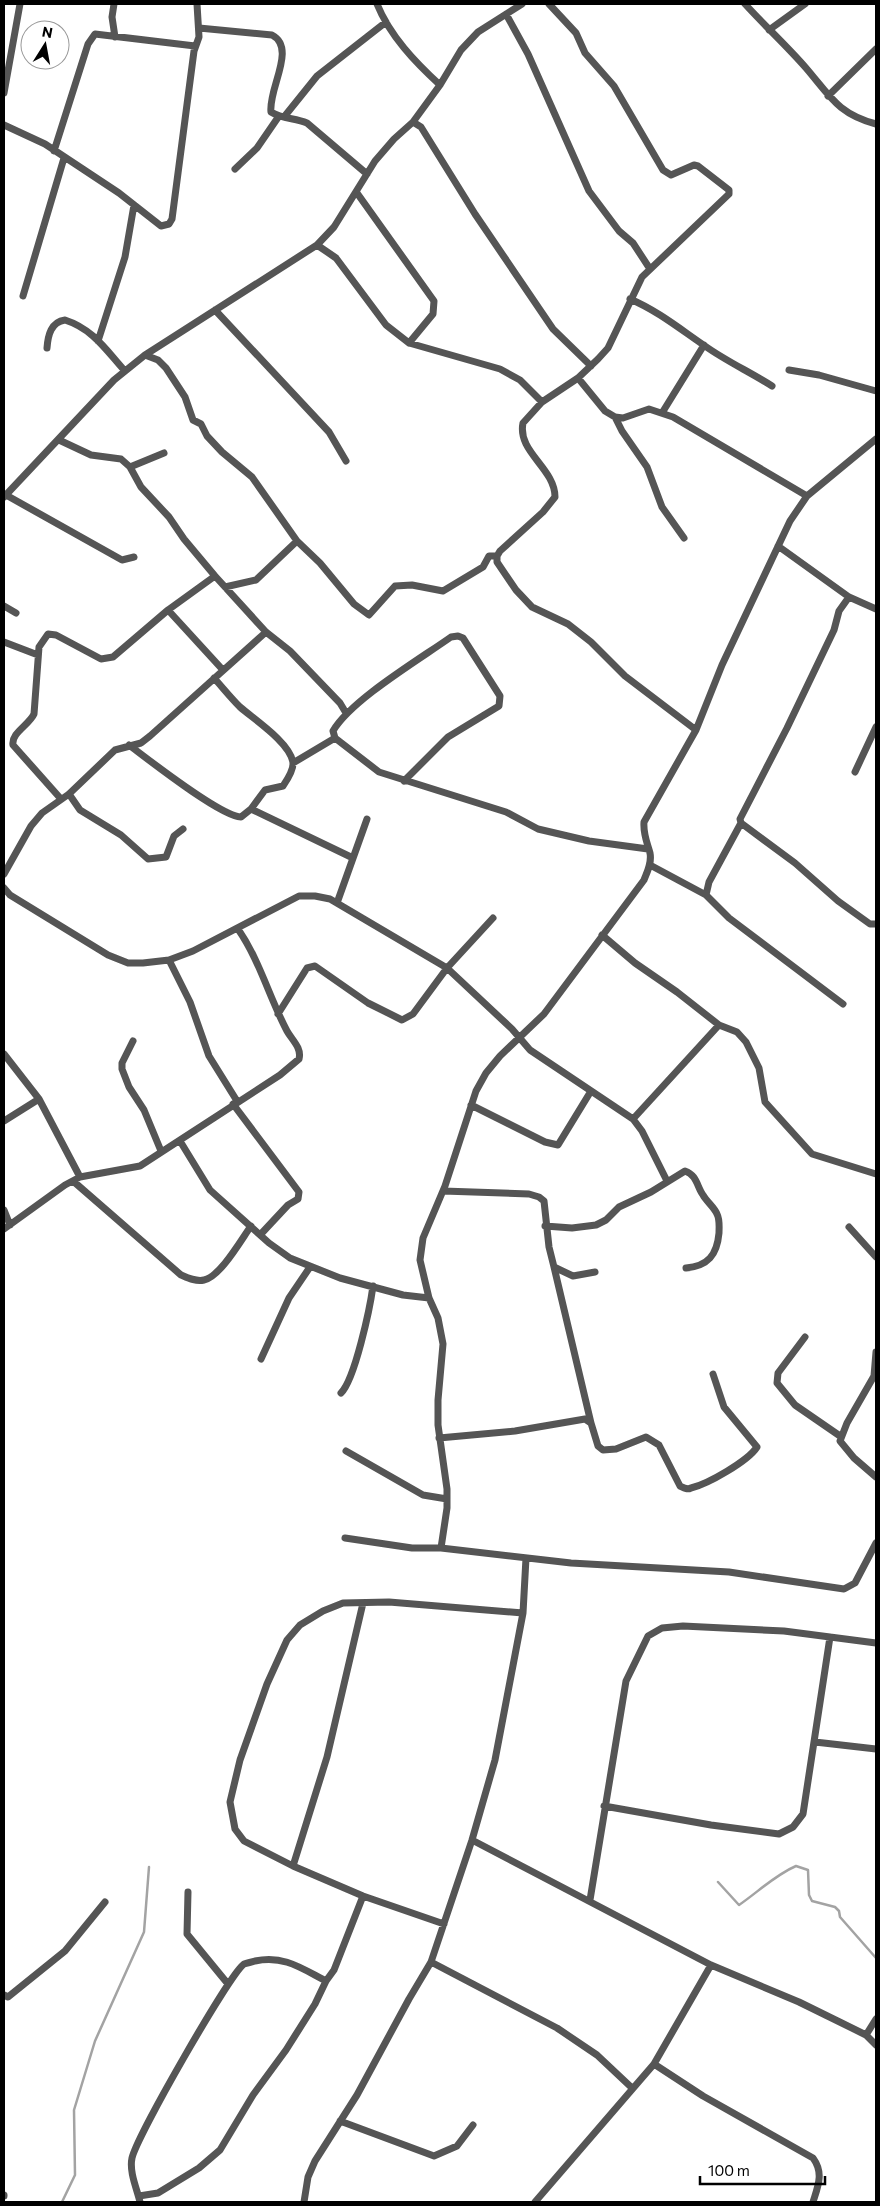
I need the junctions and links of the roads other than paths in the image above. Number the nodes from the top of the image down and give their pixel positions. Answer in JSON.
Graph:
{"nodes":[{"id":1,"x":20,"y":4,"type":"edge"},
{"id":2,"x":114,"y":4,"type":"edge"},
{"id":3,"x":197,"y":4,"type":"edge"},
{"id":4,"x":377,"y":4,"type":"edge"},
{"id":5,"x":522,"y":4,"type":"edge"},
{"id":6,"x":549,"y":4,"type":"edge"},
{"id":7,"x":745,"y":4,"type":"edge"},
{"id":8,"x":805,"y":4,"type":"edge"},
{"id":9,"x":506,"y":14,"type":"junction"},
{"id":10,"x":386,"y":22,"type":"junction"},
{"id":11,"x":199,"y":28,"type":"junction"},
{"id":12,"x":769,"y":30,"type":"junction"},
{"id":13,"x":115,"y":37,"type":"junction"},
{"id":14,"x":196,"y":46,"type":"junction"},
{"id":15,"x":876,"y":49,"type":"edge"},
{"id":16,"x":440,"y":86,"type":"junction"},
{"id":17,"x":4,"y":93,"type":"edge"},
{"id":18,"x":828,"y":96,"type":"junction"},
{"id":19,"x":282,"y":117,"type":"junction"},
{"id":20,"x":413,"y":122,"type":"junction"},
{"id":21,"x":876,"y":124,"type":"edge"},
{"id":22,"x":4,"y":125,"type":"edge"},
{"id":23,"x":54,"y":151,"type":"junction"},
{"id":24,"x":64,"y":158,"type":"junction"},
{"id":25,"x":235,"y":168,"type":"dead end"},
{"id":26,"x":368,"y":174,"type":"junction"},
{"id":27,"x":357,"y":193,"type":"junction"},
{"id":28,"x":134,"y":205,"type":"junction"},
{"id":29,"x":317,"y":245,"type":"junction"},
{"id":30,"x":650,"y":269,"type":"junction"},
{"id":31,"x":23,"y":296,"type":"dead end"},
{"id":32,"x":630,"y":299,"type":"junction"},
{"id":33,"x":215,"y":310,"type":"junction"},
{"id":34,"x":98,"y":341,"type":"junction"},
{"id":35,"x":409,"y":343,"type":"junction"},
{"id":36,"x":704,"y":345,"type":"junction"},
{"id":37,"x":47,"y":348,"type":"dead end"},
{"id":38,"x":145,"y":355,"type":"junction"},
{"id":39,"x":591,"y":366,"type":"junction"},
{"id":40,"x":789,"y":370,"type":"dead end"},
{"id":41,"x":124,"y":372,"type":"junction"},
{"id":42,"x":578,"y":378,"type":"junction"},
{"id":43,"x":772,"y":386,"type":"dead end"},
{"id":44,"x":876,"y":391,"type":"edge"},
{"id":45,"x":542,"y":402,"type":"junction"},
{"id":46,"x":662,"y":413,"type":"junction"},
{"id":47,"x":615,"y":417,"type":"junction"},
{"id":48,"x":876,"y":439,"type":"edge"},
{"id":49,"x":59,"y":440,"type":"junction"},
{"id":50,"x":164,"y":454,"type":"dead end"},
{"id":51,"x":346,"y":461,"type":"dead end"},
{"id":52,"x":130,"y":467,"type":"junction"},
{"id":53,"x":5,"y":496,"type":"edge"},
{"id":54,"x":807,"y":496,"type":"junction"},
{"id":55,"x":684,"y":538,"type":"dead end"},
{"id":56,"x":297,"y":541,"type":"junction"},
{"id":57,"x":778,"y":546,"type":"junction"},
{"id":58,"x":497,"y":556,"type":"junction"},
{"id":59,"x":134,"y":558,"type":"dead end"},
{"id":60,"x":215,"y":576,"type":"junction"},
{"id":61,"x":225,"y":586,"type":"junction"},
{"id":62,"x":849,"y":597,"type":"junction"},
{"id":63,"x":4,"y":606,"type":"edge"},
{"id":64,"x":876,"y":609,"type":"edge"},
{"id":65,"x":168,"y":610,"type":"junction"},
{"id":66,"x":16,"y":613,"type":"dead end"},
{"id":67,"x":266,"y":632,"type":"junction"},
{"id":68,"x":4,"y":642,"type":"edge"},
{"id":69,"x":38,"y":655,"type":"junction"},
{"id":70,"x":222,"y":670,"type":"junction"},
{"id":71,"x":214,"y":678,"type":"junction"},
{"id":72,"x":346,"y":713,"type":"junction"},
{"id":73,"x":876,"y":727,"type":"edge"},
{"id":74,"x":696,"y":730,"type":"junction"},
{"id":75,"x":335,"y":738,"type":"junction"},
{"id":76,"x":129,"y":745,"type":"junction"},
{"id":77,"x":293,"y":763,"type":"junction"},
{"id":78,"x":856,"y":772,"type":"dead end"},
{"id":79,"x":404,"y":781,"type":"junction"},
{"id":80,"x":69,"y":794,"type":"junction"},
{"id":81,"x":61,"y":799,"type":"junction"},
{"id":82,"x":251,"y":809,"type":"junction"},
{"id":83,"x":367,"y":819,"type":"dead end"},
{"id":84,"x":741,"y":823,"type":"junction"},
{"id":85,"x":183,"y":829,"type":"dead end"},
{"id":86,"x":648,"y":849,"type":"junction"},
{"id":87,"x":353,"y":858,"type":"junction"},
{"id":88,"x":650,"y":865,"type":"junction"},
{"id":89,"x":4,"y":874,"type":"edge"},
{"id":90,"x":4,"y":888,"type":"edge"},
{"id":91,"x":706,"y":895,"type":"junction"},
{"id":92,"x":337,"y":903,"type":"junction"},
{"id":93,"x":493,"y":918,"type":"dead end"},
{"id":94,"x":876,"y":924,"type":"edge"},
{"id":95,"x":238,"y":929,"type":"junction"},
{"id":96,"x":602,"y":935,"type":"junction"},
{"id":97,"x":169,"y":960,"type":"junction"},
{"id":98,"x":447,"y":968,"type":"junction"},
{"id":99,"x":843,"y":1004,"type":"dead end"},
{"id":100,"x":278,"y":1014,"type":"junction"},
{"id":101,"x":719,"y":1025,"type":"junction"},
{"id":102,"x":519,"y":1038,"type":"junction"},
{"id":103,"x":133,"y":1040,"type":"dead end"},
{"id":104,"x":4,"y":1054,"type":"edge"},
{"id":105,"x":591,"y":1091,"type":"junction"},
{"id":106,"x":39,"y":1099,"type":"junction"},
{"id":107,"x":235,"y":1103,"type":"junction"},
{"id":108,"x":471,"y":1105,"type":"junction"},
{"id":109,"x":633,"y":1119,"type":"junction"},
{"id":110,"x":4,"y":1121,"type":"edge"},
{"id":111,"x":180,"y":1141,"type":"junction"},
{"id":112,"x":161,"y":1151,"type":"junction"},
{"id":113,"x":876,"y":1174,"type":"edge"},
{"id":114,"x":76,"y":1179,"type":"junction"},
{"id":115,"x":667,"y":1181,"type":"junction"},
{"id":116,"x":443,"y":1191,"type":"junction"},
{"id":117,"x":4,"y":1210,"type":"edge"},
{"id":118,"x":251,"y":1226,"type":"junction"},
{"id":119,"x":545,"y":1226,"type":"junction"},
{"id":120,"x":7,"y":1227,"type":"edge"},
{"id":121,"x":849,"y":1227,"type":"dead end"},
{"id":122,"x":260,"y":1235,"type":"junction"},
{"id":123,"x":876,"y":1257,"type":"edge"},
{"id":124,"x":310,"y":1267,"type":"junction"},
{"id":125,"x":554,"y":1267,"type":"junction"},
{"id":126,"x":686,"y":1268,"type":"dead end"},
{"id":127,"x":595,"y":1272,"type":"dead end"},
{"id":128,"x":373,"y":1286,"type":"junction"},
{"id":129,"x":429,"y":1298,"type":"junction"},
{"id":130,"x":805,"y":1337,"type":"dead end"},
{"id":131,"x":876,"y":1352,"type":"edge"},
{"id":132,"x":261,"y":1359,"type":"dead end"},
{"id":133,"x":713,"y":1374,"type":"dead end"},
{"id":134,"x":341,"y":1393,"type":"dead end"},
{"id":135,"x":592,"y":1423,"type":"junction"},
{"id":136,"x":840,"y":1436,"type":"junction"},
{"id":137,"x":439,"y":1438,"type":"junction"},
{"id":138,"x":346,"y":1451,"type":"dead end"},
{"id":139,"x":876,"y":1477,"type":"edge"},
{"id":140,"x":447,"y":1499,"type":"junction"},
{"id":141,"x":346,"y":1538,"type":"dead end"},
{"id":142,"x":876,"y":1543,"type":"edge"},
{"id":143,"x":441,"y":1548,"type":"junction"},
{"id":144,"x":526,"y":1558,"type":"junction"},
{"id":145,"x":364,"y":1603,"type":"junction"},
{"id":146,"x":522,"y":1613,"type":"junction"},
{"id":147,"x":830,"y":1637,"type":"junction"},
{"id":148,"x":876,"y":1643,"type":"edge"},
{"id":149,"x":815,"y":1742,"type":"junction"},
{"id":150,"x":876,"y":1749,"type":"edge"},
{"id":151,"x":604,"y":1806,"type":"junction"},
{"id":152,"x":472,"y":1840,"type":"junction"},
{"id":153,"x":293,"y":1866,"type":"junction"},
{"id":154,"x":188,"y":1892,"type":"dead end"},
{"id":155,"x":363,"y":1896,"type":"junction"},
{"id":156,"x":590,"y":1900,"type":"junction"},
{"id":157,"x":105,"y":1902,"type":"dead end"},
{"id":158,"x":444,"y":1924,"type":"junction"},
{"id":159,"x":431,"y":1962,"type":"junction"},
{"id":160,"x":711,"y":1965,"type":"junction"},
{"id":161,"x":326,"y":1981,"type":"junction"},
{"id":162,"x":228,"y":1984,"type":"junction"},
{"id":163,"x":4,"y":1995,"type":"edge"},
{"id":164,"x":876,"y":2019,"type":"edge"},
{"id":165,"x":866,"y":2035,"type":"junction"},
{"id":166,"x":876,"y":2045,"type":"edge"},
{"id":167,"x":654,"y":2064,"type":"junction"},
{"id":168,"x":631,"y":2088,"type":"junction"},
{"id":169,"x":340,"y":2121,"type":"junction"},
{"id":170,"x":472,"y":2125,"type":"dead end"},
{"id":171,"x":140,"y":2199,"type":"edge"},
{"id":172,"x":304,"y":2202,"type":"edge"},
{"id":173,"x":535,"y":2202,"type":"edge"},
{"id":174,"x":813,"y":2202,"type":"edge"}],
"edges":[{"from":1,"to":17,"type":"street"},
{"from":2,"to":13,"type":"street"},
{"from":3,"to":11,"type":"street"},
{"from":4,"to":10,"type":"street"},
{"from":5,"to":9,"type":"street"},
{"from":6,"to":30,"type":"street"},
{"from":7,"to":12,"type":"street"},
{"from":8,"to":12,"type":"street"},
{"from":9,"to":16,"type":"street"},
{"from":9,"to":30,"type":"street"},
{"from":10,"to":16,"type":"street"},
{"from":10,"to":19,"type":"street"},
{"from":11,"to":14,"type":"street"},
{"from":11,"to":19,"type":"street"},
{"from":12,"to":18,"type":"street"},
{"from":13,"to":14,"type":"street"},
{"from":13,"to":23,"type":"street"},
{"from":14,"to":28,"type":"street"},
{"from":15,"to":18,"type":"street"},
{"from":16,"to":20,"type":"street"},
{"from":18,"to":21,"type":"street"},
{"from":19,"to":25,"type":"street"},
{"from":19,"to":26,"type":"street"},
{"from":20,"to":26,"type":"street"},
{"from":20,"to":39,"type":"street"},
{"from":22,"to":23,"type":"street"},
{"from":23,"to":24,"type":"street"},
{"from":24,"to":28,"type":"street"},
{"from":24,"to":31,"type":"street"},
{"from":26,"to":27,"type":"street"},
{"from":27,"to":29,"type":"street"},
{"from":27,"to":35,"type":"street"},
{"from":28,"to":34,"type":"street"},
{"from":29,"to":33,"type":"street"},
{"from":29,"to":35,"type":"street"},
{"from":30,"to":32,"type":"street"},
{"from":32,"to":36,"type":"street"},
{"from":32,"to":39,"type":"street"},
{"from":33,"to":38,"type":"street"},
{"from":33,"to":51,"type":"street"},
{"from":34,"to":37,"type":"street"},
{"from":34,"to":41,"type":"street"},
{"from":35,"to":45,"type":"street"},
{"from":36,"to":43,"type":"street"},
{"from":36,"to":46,"type":"street"},
{"from":38,"to":41,"type":"street"},
{"from":38,"to":56,"type":"street"},
{"from":39,"to":42,"type":"street"},
{"from":40,"to":44,"type":"street"},
{"from":41,"to":49,"type":"street"},
{"from":42,"to":45,"type":"street"},
{"from":42,"to":47,"type":"street"},
{"from":45,"to":58,"type":"street"},
{"from":46,"to":47,"type":"street"},
{"from":46,"to":54,"type":"street"},
{"from":47,"to":55,"type":"street"},
{"from":48,"to":54,"type":"street"},
{"from":49,"to":52,"type":"street"},
{"from":49,"to":53,"type":"street"},
{"from":50,"to":52,"type":"street"},
{"from":52,"to":60,"type":"street"},
{"from":53,"to":59,"type":"street"},
{"from":54,"to":57,"type":"street"},
{"from":56,"to":58,"type":"street"},
{"from":56,"to":61,"type":"street"},
{"from":57,"to":62,"type":"street"},
{"from":57,"to":74,"type":"street"},
{"from":58,"to":74,"type":"street"},
{"from":60,"to":61,"type":"street"},
{"from":60,"to":65,"type":"street"},
{"from":61,"to":67,"type":"street"},
{"from":62,"to":64,"type":"street"},
{"from":62,"to":84,"type":"street"},
{"from":63,"to":66,"type":"street"},
{"from":65,"to":69,"type":"street"},
{"from":65,"to":70,"type":"street"},
{"from":67,"to":70,"type":"street"},
{"from":67,"to":72,"type":"street"},
{"from":68,"to":69,"type":"street"},
{"from":69,"to":81,"type":"street"},
{"from":70,"to":71,"type":"street"},
{"from":71,"to":76,"type":"street"},
{"from":71,"to":77,"type":"street"},
{"from":72,"to":75,"type":"street"},
{"from":72,"to":79,"type":"street"},
{"from":73,"to":78,"type":"street"},
{"from":74,"to":86,"type":"street"},
{"from":75,"to":77,"type":"street"},
{"from":75,"to":79,"type":"street"},
{"from":76,"to":80,"type":"street"},
{"from":76,"to":82,"type":"street"},
{"from":77,"to":82,"type":"street"},
{"from":79,"to":86,"type":"street"},
{"from":80,"to":81,"type":"street"},
{"from":80,"to":85,"type":"street"},
{"from":81,"to":89,"type":"street"},
{"from":82,"to":87,"type":"street"},
{"from":83,"to":87,"type":"street"},
{"from":84,"to":91,"type":"street"},
{"from":84,"to":94,"type":"street"},
{"from":86,"to":88,"type":"street"},
{"from":87,"to":92,"type":"street"},
{"from":88,"to":91,"type":"street"},
{"from":88,"to":96,"type":"street"},
{"from":90,"to":97,"type":"street"},
{"from":91,"to":99,"type":"street"},
{"from":92,"to":95,"type":"street"},
{"from":92,"to":98,"type":"street"},
{"from":93,"to":98,"type":"street"},
{"from":95,"to":97,"type":"street"},
{"from":95,"to":100,"type":"street"},
{"from":96,"to":101,"type":"street"},
{"from":96,"to":102,"type":"street"},
{"from":97,"to":107,"type":"street"},
{"from":98,"to":100,"type":"street"},
{"from":98,"to":102,"type":"street"},
{"from":100,"to":107,"type":"street"},
{"from":101,"to":109,"type":"street"},
{"from":101,"to":113,"type":"street"},
{"from":102,"to":105,"type":"street"},
{"from":102,"to":108,"type":"street"},
{"from":103,"to":112,"type":"street"},
{"from":104,"to":106,"type":"street"},
{"from":105,"to":108,"type":"street"},
{"from":105,"to":109,"type":"street"},
{"from":106,"to":110,"type":"street"},
{"from":106,"to":114,"type":"street"},
{"from":107,"to":111,"type":"street"},
{"from":107,"to":122,"type":"street"},
{"from":108,"to":116,"type":"street"},
{"from":109,"to":115,"type":"street"},
{"from":111,"to":112,"type":"street"},
{"from":111,"to":118,"type":"street"},
{"from":112,"to":114,"type":"street"},
{"from":114,"to":118,"type":"street"},
{"from":114,"to":120,"type":"street"},
{"from":115,"to":119,"type":"street"},
{"from":115,"to":126,"type":"street"},
{"from":116,"to":119,"type":"street"},
{"from":116,"to":129,"type":"street"},
{"from":117,"to":120,"type":"street"},
{"from":118,"to":122,"type":"street"},
{"from":119,"to":125,"type":"street"},
{"from":121,"to":123,"type":"street"},
{"from":122,"to":124,"type":"street"},
{"from":124,"to":128,"type":"street"},
{"from":124,"to":132,"type":"street"},
{"from":125,"to":127,"type":"street"},
{"from":125,"to":135,"type":"street"},
{"from":128,"to":129,"type":"street"},
{"from":128,"to":134,"type":"street"},
{"from":129,"to":137,"type":"street"},
{"from":130,"to":136,"type":"street"},
{"from":131,"to":136,"type":"street"},
{"from":133,"to":135,"type":"street"},
{"from":135,"to":137,"type":"street"},
{"from":136,"to":139,"type":"street"},
{"from":137,"to":140,"type":"street"},
{"from":138,"to":140,"type":"street"},
{"from":140,"to":143,"type":"street"},
{"from":141,"to":143,"type":"street"},
{"from":142,"to":144,"type":"street"},
{"from":143,"to":144,"type":"street"},
{"from":144,"to":146,"type":"street"},
{"from":145,"to":146,"type":"street"},
{"from":145,"to":153,"type":"street"},
{"from":145,"to":153,"type":"street"},
{"from":146,"to":152,"type":"street"},
{"from":147,"to":148,"type":"street"},
{"from":147,"to":149,"type":"street"},
{"from":147,"to":151,"type":"street"},
{"from":149,"to":150,"type":"street"},
{"from":149,"to":151,"type":"street"},
{"from":151,"to":156,"type":"street"},
{"from":152,"to":156,"type":"street"},
{"from":152,"to":158,"type":"street"},
{"from":153,"to":155,"type":"street"},
{"from":154,"to":162,"type":"street"},
{"from":155,"to":158,"type":"street"},
{"from":155,"to":161,"type":"street"},
{"from":156,"to":160,"type":"street"},
{"from":157,"to":163,"type":"street"},
{"from":158,"to":159,"type":"street"},
{"from":159,"to":168,"type":"street"},
{"from":159,"to":169,"type":"street"},
{"from":160,"to":165,"type":"street"},
{"from":160,"to":167,"type":"street"},
{"from":161,"to":162,"type":"street"},
{"from":161,"to":171,"type":"street"},
{"from":162,"to":171,"type":"street"},
{"from":164,"to":165,"type":"street"},
{"from":165,"to":166,"type":"street"},
{"from":167,"to":168,"type":"street"},
{"from":167,"to":174,"type":"street"},
{"from":168,"to":173,"type":"street"},
{"from":169,"to":170,"type":"street"},
{"from":169,"to":172,"type":"street"}]}
